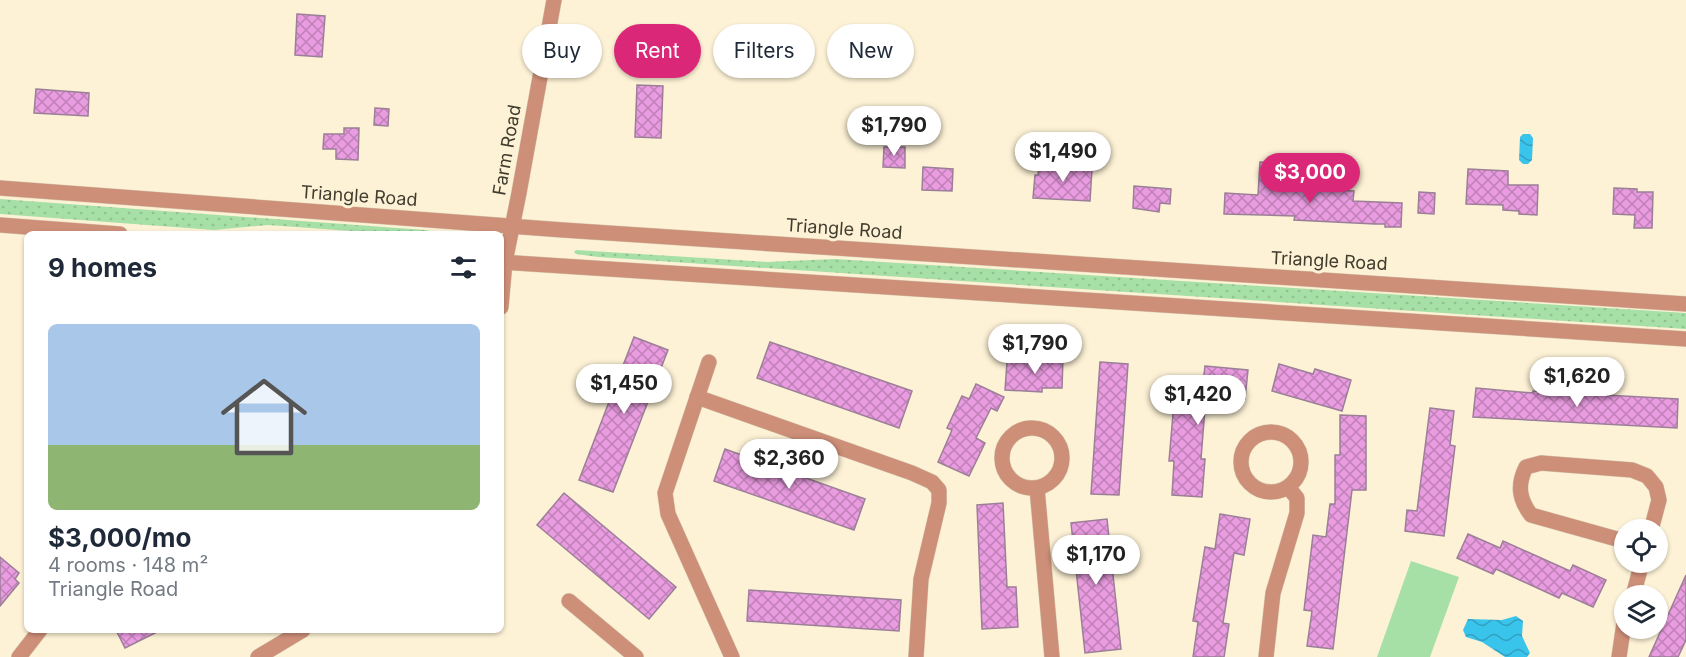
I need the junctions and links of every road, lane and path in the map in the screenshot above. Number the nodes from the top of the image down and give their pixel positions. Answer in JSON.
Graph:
{"nodes":[{"id":1,"x":554,"y":0,"type":"edge"},
{"id":2,"x":0,"y":188,"type":"edge"},
{"id":3,"x":0,"y":225,"type":"edge"},
{"id":4,"x":512,"y":227,"type":"junction"},
{"id":5,"x":80,"y":231,"type":"edge"},
{"id":6,"x":504,"y":258,"type":"edge"},
{"id":7,"x":504,"y":262,"type":"edge"},
{"id":8,"x":1686,"y":304,"type":"edge"},
{"id":9,"x":1686,"y":339,"type":"edge"},
{"id":10,"x":709,"y":362,"type":"dead end"},
{"id":11,"x":697,"y":397,"type":"junction"},
{"id":12,"x":1037,"y":488,"type":"junction"},
{"id":13,"x":1288,"y":488,"type":"junction"},
{"id":14,"x":1654,"y":519,"type":"edge"},
{"id":15,"x":1614,"y":538,"type":"edge"},
{"id":16,"x":569,"y":601,"type":"dead end"},
{"id":17,"x":38,"y":633,"type":"edge"},
{"id":18,"x":298,"y":633,"type":"edge"},
{"id":19,"x":1621,"y":639,"type":"edge"},
{"id":20,"x":19,"y":657,"type":"edge"},
{"id":21,"x":258,"y":657,"type":"edge"},
{"id":22,"x":636,"y":657,"type":"edge"},
{"id":23,"x":732,"y":657,"type":"edge"},
{"id":24,"x":916,"y":657,"type":"edge"},
{"id":25,"x":1052,"y":657,"type":"edge"},
{"id":26,"x":1266,"y":657,"type":"edge"},
{"id":27,"x":1618,"y":657,"type":"edge"}],
"edges":[{"from":1,"to":4,"type":"street","name":"Farm Road"},
{"from":2,"to":4,"type":"street","name":"Triangle Road"},
{"from":3,"to":5,"type":"street"},
{"from":4,"to":6,"type":"street","name":"Farm Road"},
{"from":4,"to":8,"type":"street","name":"Triangle Road"},
{"from":7,"to":9,"type":"street"},
{"from":10,"to":11,"type":"street"},
{"from":11,"to":23,"type":"street"},
{"from":11,"to":24,"type":"street"},
{"from":12,"to":12,"type":"street"},
{"from":12,"to":25,"type":"street"},
{"from":13,"to":13,"type":"street"},
{"from":13,"to":26,"type":"street"},
{"from":14,"to":15,"type":"street"},
{"from":16,"to":22,"type":"street"},
{"from":17,"to":20,"type":"street"},
{"from":18,"to":21,"type":"street"},
{"from":19,"to":27,"type":"street"}]}
